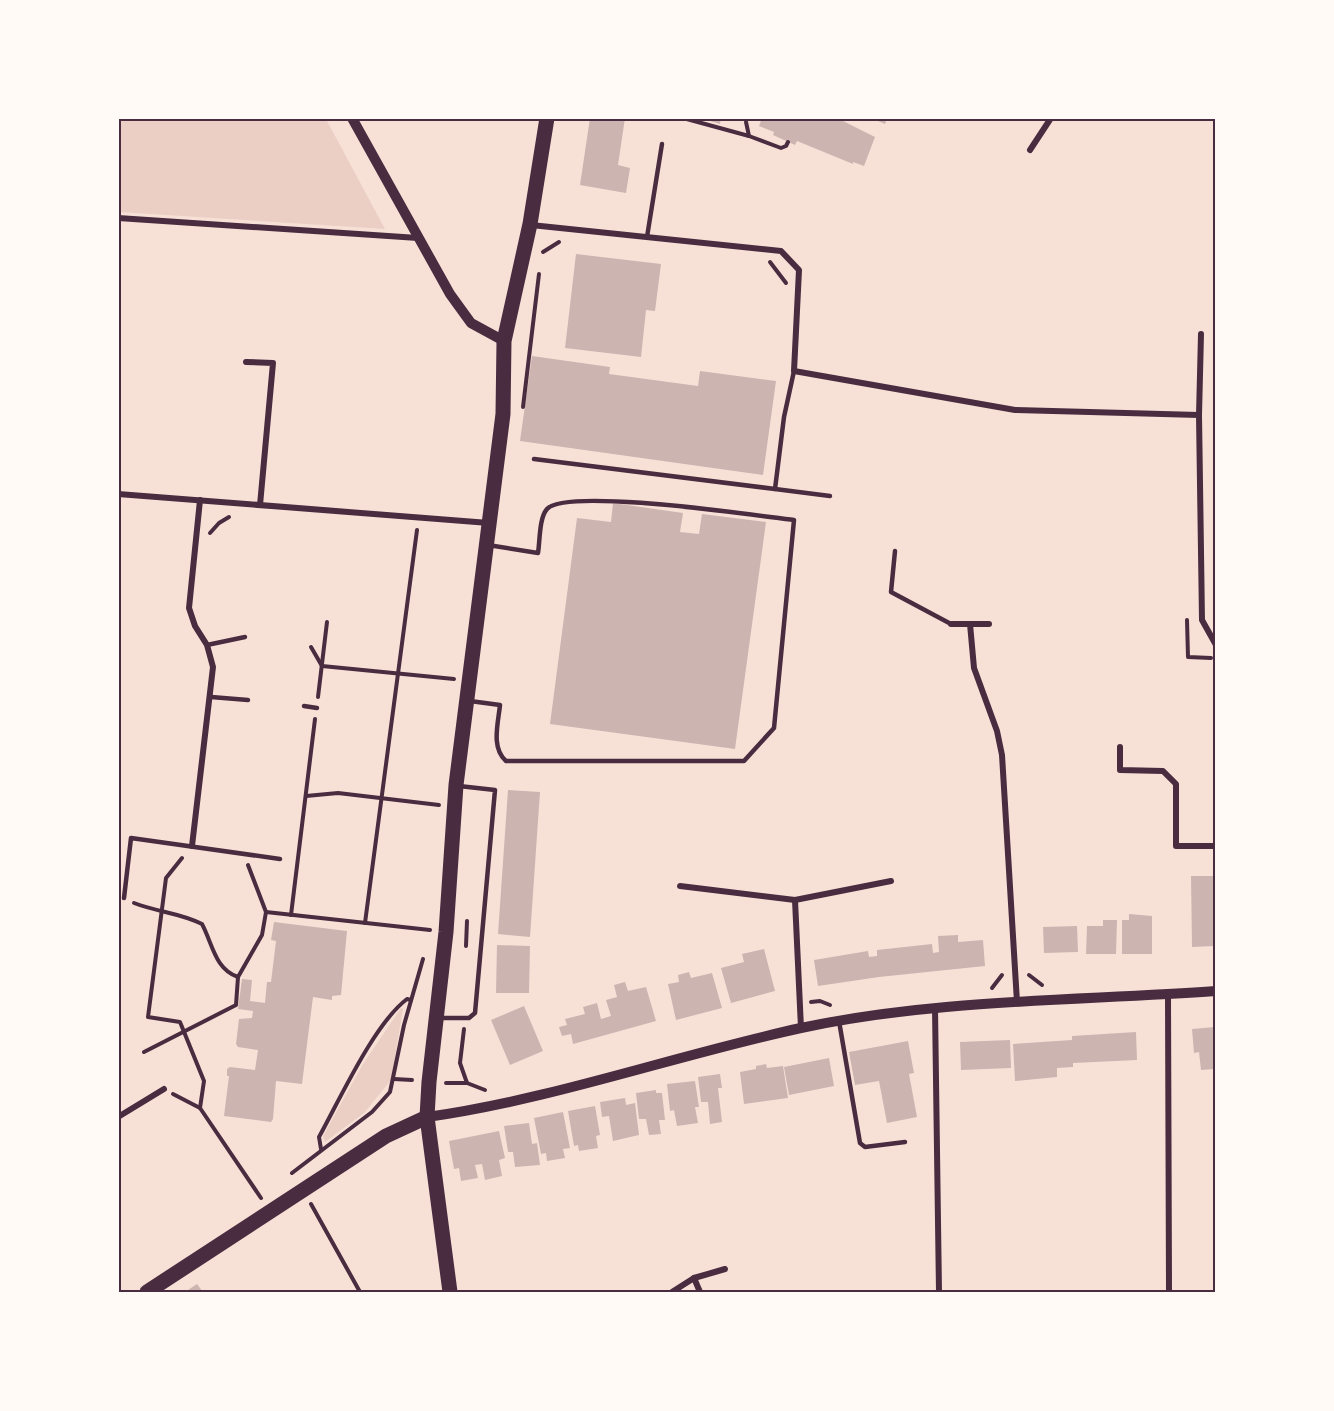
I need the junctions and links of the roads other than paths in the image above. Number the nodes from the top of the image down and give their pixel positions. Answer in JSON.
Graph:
{"nodes":[{"id":1,"x":352,"y":118,"type":"edge"},
{"id":2,"x":547,"y":118,"type":"edge"},
{"id":3,"x":1052,"y":118,"type":"edge"},
{"id":4,"x":662,"y":144,"type":"dead end"},
{"id":5,"x":1030,"y":150,"type":"dead end"},
{"id":6,"x":118,"y":218,"type":"edge"},
{"id":7,"x":530,"y":224,"type":"junction"},
{"id":8,"x":647,"y":237,"type":"junction"},
{"id":9,"x":418,"y":238,"type":"junction"},
{"id":10,"x":1201,"y":334,"type":"dead end"},
{"id":11,"x":504,"y":341,"type":"junction"},
{"id":12,"x":246,"y":362,"type":"dead end"},
{"id":13,"x":794,"y":370,"type":"junction"},
{"id":14,"x":1198,"y":415,"type":"junction"},
{"id":15,"x":534,"y":459,"type":"dead end"},
{"id":16,"x":775,"y":489,"type":"junction"},
{"id":17,"x":118,"y":494,"type":"edge"},
{"id":18,"x":830,"y":496,"type":"dead end"},
{"id":19,"x":200,"y":500,"type":"junction"},
{"id":20,"x":260,"y":505,"type":"junction"},
{"id":21,"x":491,"y":524,"type":"junction"},
{"id":22,"x":488,"y":545,"type":"junction"},
{"id":23,"x":895,"y":551,"type":"dead end"},
{"id":24,"x":951,"y":624,"type":"joint"},
{"id":25,"x":970,"y":624,"type":"junction"},
{"id":26,"x":988,"y":624,"type":"dead end"},
{"id":27,"x":244,"y":637,"type":"dead end"},
{"id":28,"x":207,"y":645,"type":"junction"},
{"id":29,"x":1215,"y":645,"type":"edge"},
{"id":30,"x":211,"y":697,"type":"junction"},
{"id":31,"x":248,"y":700,"type":"dead end"},
{"id":32,"x":468,"y":700,"type":"junction"},
{"id":33,"x":304,"y":706,"type":"dead end"},
{"id":34,"x":317,"y":708,"type":"road end"},
{"id":35,"x":1119,"y":747,"type":"dead end"},
{"id":36,"x":456,"y":785,"type":"junction"},
{"id":37,"x":192,"y":846,"type":"junction"},
{"id":38,"x":1215,"y":846,"type":"edge"},
{"id":39,"x":280,"y":859,"type":"dead end"},
{"id":40,"x":891,"y":881,"type":"dead end"},
{"id":41,"x":680,"y":886,"type":"dead end"},
{"id":42,"x":124,"y":898,"type":"road end"},
{"id":43,"x":795,"y":900,"type":"junction"},
{"id":44,"x":1215,"y":991,"type":"edge"},
{"id":45,"x":1167,"y":995,"type":"junction"},
{"id":46,"x":1017,"y":1004,"type":"junction"},
{"id":47,"x":935,"y":1008,"type":"junction"},
{"id":48,"x":437,"y":1018,"type":"junction"},
{"id":49,"x":839,"y":1021,"type":"junction"},
{"id":50,"x":801,"y":1028,"type":"junction"},
{"id":51,"x":164,"y":1089,"type":"road end"},
{"id":52,"x":118,"y":1117,"type":"edge"},
{"id":53,"x":427,"y":1117,"type":"junction"},
{"id":54,"x":905,"y":1142,"type":"dead end"},
{"id":55,"x":725,"y":1269,"type":"dead end"},
{"id":56,"x":694,"y":1278,"type":"junction"},
{"id":57,"x":148,"y":1292,"type":"edge"},
{"id":58,"x":672,"y":1292,"type":"edge"},
{"id":59,"x":450,"y":1293,"type":"edge"},
{"id":60,"x":699,"y":1293,"type":"edge"},
{"id":61,"x":939,"y":1293,"type":"edge"},
{"id":62,"x":1169,"y":1293,"type":"edge"}],
"edges":[{"from":1,"to":9,"type":"street"},
{"from":2,"to":7,"type":"main road"},
{"from":3,"to":5,"type":"street"},
{"from":4,"to":8,"type":"lane"},
{"from":6,"to":9,"type":"street"},
{"from":7,"to":8,"type":"street"},
{"from":7,"to":11,"type":"main road"},
{"from":8,"to":13,"type":"street"},
{"from":9,"to":11,"type":"street"},
{"from":10,"to":14,"type":"street"},
{"from":11,"to":21,"type":"main road"},
{"from":12,"to":20,"type":"street"},
{"from":13,"to":14,"type":"street"},
{"from":13,"to":16,"type":"lane"},
{"from":14,"to":29,"type":"street"},
{"from":15,"to":16,"type":"lane"},
{"from":16,"to":18,"type":"lane"},
{"from":17,"to":19,"type":"street"},
{"from":19,"to":20,"type":"street"},
{"from":19,"to":28,"type":"street"},
{"from":20,"to":21,"type":"street"},
{"from":21,"to":22,"type":"main road"},
{"from":22,"to":32,"type":"main road"},
{"from":22,"to":32,"type":"lane"},
{"from":23,"to":24,"type":"lane"},
{"from":24,"to":25,"type":"street"},
{"from":25,"to":26,"type":"street"},
{"from":25,"to":46,"type":"street"},
{"from":27,"to":28,"type":"lane"},
{"from":28,"to":30,"type":"street"},
{"from":30,"to":31,"type":"lane"},
{"from":30,"to":37,"type":"street"},
{"from":32,"to":36,"type":"main road"},
{"from":33,"to":34,"type":"lane"},
{"from":35,"to":38,"type":"street"},
{"from":36,"to":48,"type":"main road"},
{"from":36,"to":48,"type":"lane"},
{"from":37,"to":39,"type":"lane"},
{"from":37,"to":42,"type":"lane"},
{"from":40,"to":43,"type":"street"},
{"from":41,"to":43,"type":"street"},
{"from":43,"to":50,"type":"street"},
{"from":44,"to":45,"type":"street"},
{"from":45,"to":46,"type":"street"},
{"from":45,"to":62,"type":"street"},
{"from":46,"to":47,"type":"street"},
{"from":47,"to":49,"type":"street"},
{"from":47,"to":61,"type":"street"},
{"from":48,"to":53,"type":"main road"},
{"from":49,"to":50,"type":"street"},
{"from":49,"to":54,"type":"lane"},
{"from":50,"to":53,"type":"street"},
{"from":51,"to":52,"type":"street"},
{"from":53,"to":57,"type":"main road"},
{"from":53,"to":59,"type":"main road"},
{"from":55,"to":56,"type":"street"},
{"from":56,"to":58,"type":"street"},
{"from":56,"to":60,"type":"street"}]}
